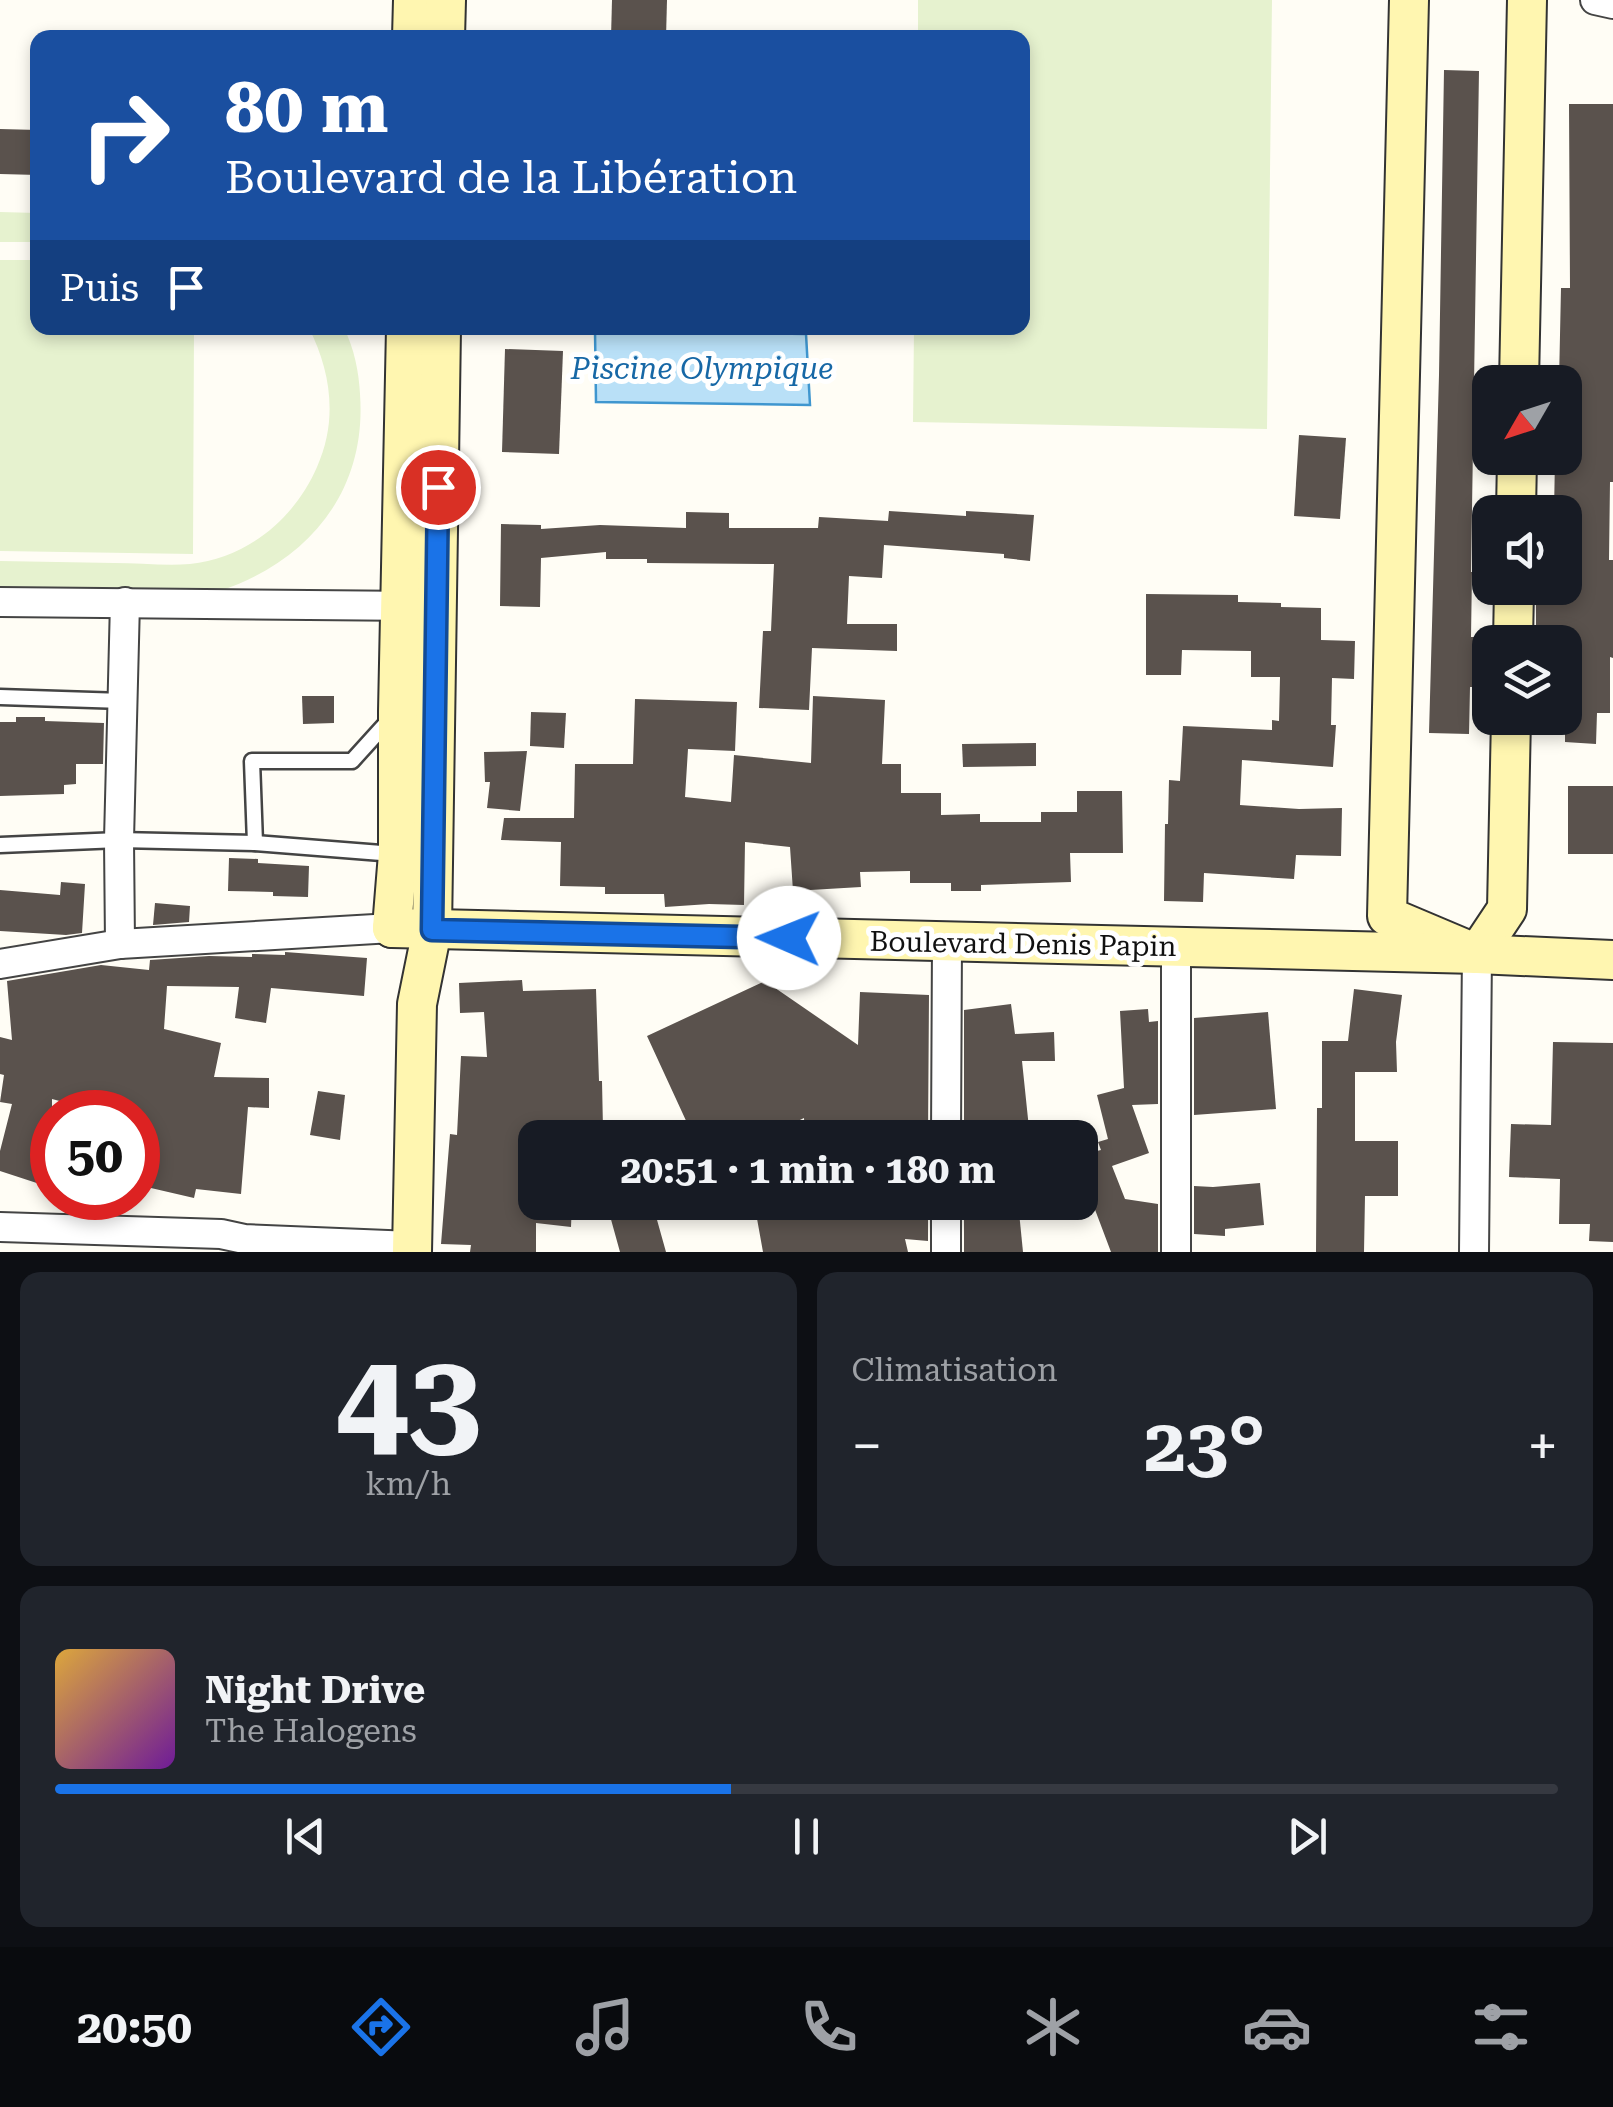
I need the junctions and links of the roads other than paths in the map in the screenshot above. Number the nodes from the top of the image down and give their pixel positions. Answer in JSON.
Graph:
{"nodes":[{"id":1,"x":413,"y":0,"type":"edge"},
{"id":2,"x":446,"y":0,"type":"edge"},
{"id":3,"x":1408,"y":0,"type":"edge"},
{"id":4,"x":1527,"y":0,"type":"edge"},
{"id":5,"x":1596,"y":0,"type":"edge"},
{"id":6,"x":1613,"y":4,"type":"edge"},
{"id":7,"x":412,"y":30,"type":"edge"},
{"id":8,"x":446,"y":30,"type":"edge"},
{"id":9,"x":406,"y":335,"type":"edge"},
{"id":10,"x":440,"y":335,"type":"edge"},
{"id":11,"x":1519,"y":365,"type":"edge"},
{"id":12,"x":0,"y":602,"type":"edge"},
{"id":13,"x":125,"y":602,"type":"junction"},
{"id":14,"x":418,"y":606,"type":"junction"},
{"id":15,"x":0,"y":697,"type":"edge"},
{"id":16,"x":123,"y":701,"type":"junction"},
{"id":17,"x":398,"y":711,"type":"junction"},
{"id":18,"x":1511,"y":735,"type":"edge"},
{"id":19,"x":118,"y":840,"type":"junction"},
{"id":20,"x":256,"y":843,"type":"junction"},
{"id":21,"x":0,"y":845,"type":"edge"},
{"id":22,"x":398,"y":854,"type":"junction"},
{"id":23,"x":392,"y":928,"type":"junction"},
{"id":24,"x":432,"y":930,"type":"junction"},
{"id":25,"x":947,"y":942,"type":"junction"},
{"id":26,"x":120,"y":944,"type":"junction"},
{"id":27,"x":1176,"y":948,"type":"junction"},
{"id":28,"x":1477,"y":954,"type":"junction"},
{"id":29,"x":1613,"y":960,"type":"edge"},
{"id":30,"x":0,"y":964,"type":"edge"},
{"id":31,"x":420,"y":983,"type":"junction"},
{"id":32,"x":946,"y":1120,"type":"edge"},
{"id":33,"x":946,"y":1220,"type":"edge"},
{"id":34,"x":0,"y":1227,"type":"edge"},
{"id":35,"x":220,"y":1243,"type":"edge"},
{"id":36,"x":412,"y":1249,"type":"edge"},
{"id":37,"x":946,"y":1252,"type":"edge"},
{"id":38,"x":1176,"y":1252,"type":"edge"},
{"id":39,"x":1474,"y":1252,"type":"edge"}],
"edges":[{"from":1,"to":7,"type":"main road"},
{"from":2,"to":8,"type":"main road"},
{"from":3,"to":28,"type":"main road"},
{"from":4,"to":11,"type":"main road"},
{"from":5,"to":6,"type":"street"},
{"from":9,"to":14,"type":"main road"},
{"from":10,"to":14,"type":"main road"},
{"from":12,"to":13,"type":"street"},
{"from":13,"to":14,"type":"street"},
{"from":13,"to":16,"type":"street"},
{"from":14,"to":17,"type":"main road"},
{"from":14,"to":24,"type":"main road"},
{"from":15,"to":16,"type":"lane"},
{"from":16,"to":19,"type":"street"},
{"from":17,"to":20,"type":"lane"},
{"from":17,"to":22,"type":"main road"},
{"from":18,"to":28,"type":"main road"},
{"from":19,"to":20,"type":"lane"},
{"from":19,"to":21,"type":"lane"},
{"from":19,"to":26,"type":"street"},
{"from":20,"to":22,"type":"lane"},
{"from":22,"to":23,"type":"main road"},
{"from":23,"to":24,"type":"main road","name":"Boulevard Denis Papin"},
{"from":23,"to":26,"type":"street"},
{"from":23,"to":31,"type":"main road"},
{"from":24,"to":25,"type":"main road","name":"Boulevard Denis Papin"},
{"from":24,"to":31,"type":"main road"},
{"from":25,"to":27,"type":"main road","name":"Boulevard Denis Papin"},
{"from":25,"to":32,"type":"street"},
{"from":26,"to":30,"type":"street"},
{"from":27,"to":28,"type":"main road","name":"Boulevard Denis Papin"},
{"from":27,"to":38,"type":"street"},
{"from":28,"to":29,"type":"main road","name":"Boulevard Denis Papin"},
{"from":28,"to":39,"type":"street"},
{"from":31,"to":36,"type":"main road"},
{"from":33,"to":37,"type":"street"},
{"from":34,"to":35,"type":"street"},
{"from":35,"to":36,"type":"street"}]}
